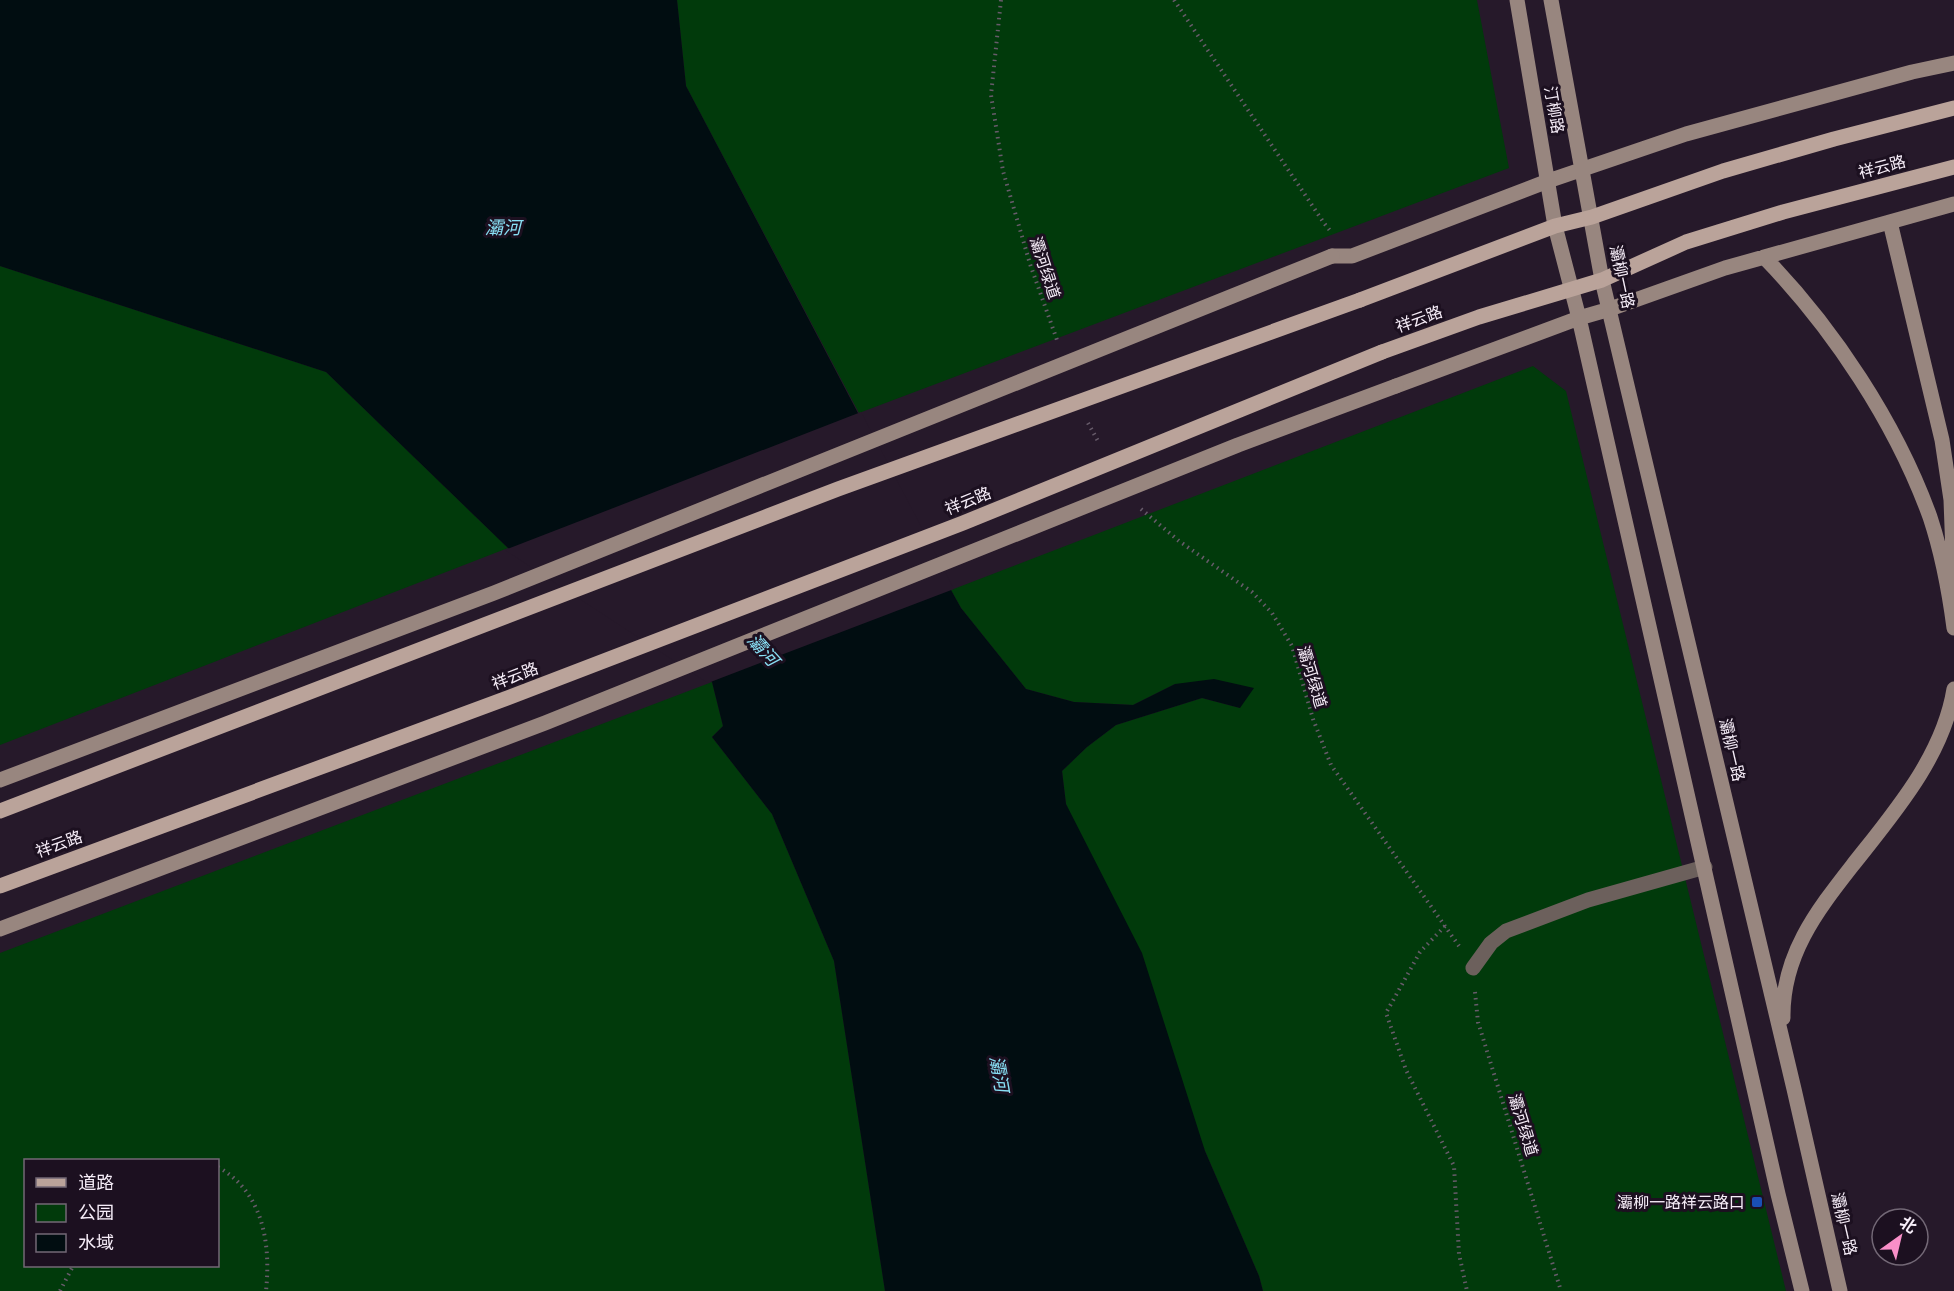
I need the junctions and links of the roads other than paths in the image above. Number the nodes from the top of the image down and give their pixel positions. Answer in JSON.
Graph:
{"nodes":[{"id":1,"x":1517,"y":0,"type":"edge"},
{"id":2,"x":1551,"y":0,"type":"edge"},
{"id":3,"x":1954,"y":63,"type":"edge"},
{"id":4,"x":1954,"y":108,"type":"edge"},
{"id":5,"x":1954,"y":167,"type":"edge"},
{"id":6,"x":1583,"y":170,"type":"junction"},
{"id":7,"x":1548,"y":181,"type":"junction"},
{"id":8,"x":1954,"y":204,"type":"edge"},
{"id":9,"x":1592,"y":218,"type":"junction"},
{"id":10,"x":1890,"y":222,"type":"junction"},
{"id":11,"x":1555,"y":226,"type":"junction"},
{"id":12,"x":1764,"y":257,"type":"junction"},
{"id":13,"x":1602,"y":279,"type":"junction"},
{"id":14,"x":1571,"y":289,"type":"junction"},
{"id":15,"x":1610,"y":309,"type":"junction"},
{"id":16,"x":1579,"y":318,"type":"junction"},
{"id":17,"x":1954,"y":586,"type":"edge"},
{"id":18,"x":1954,"y":628,"type":"edge"},
{"id":19,"x":1954,"y":689,"type":"edge"},
{"id":20,"x":0,"y":780,"type":"edge"},
{"id":21,"x":0,"y":811,"type":"edge"},
{"id":22,"x":1705,"y":867,"type":"junction"},
{"id":23,"x":0,"y":886,"type":"edge"},
{"id":24,"x":0,"y":929,"type":"edge"},
{"id":25,"x":1473,"y":968,"type":"road end"},
{"id":26,"x":1783,"y":1042,"type":"junction"},
{"id":27,"x":1802,"y":1291,"type":"edge"},
{"id":28,"x":1840,"y":1291,"type":"edge"}],
"edges":[{"from":1,"to":7,"type":"street","name":"汀柳路"},
{"from":2,"to":6,"type":"street","name":"汀柳路"},
{"from":3,"to":6,"type":"street"},
{"from":4,"to":9,"type":"main road"},
{"from":5,"to":13,"type":"main road","name":"祥云路"},
{"from":6,"to":7,"type":"street"},
{"from":6,"to":9,"type":"street","name":"汀柳路"},
{"from":7,"to":11,"type":"street","name":"汀柳路"},
{"from":7,"to":20,"type":"street","bridge":true},
{"from":8,"to":10,"type":"street"},
{"from":9,"to":11,"type":"main road"},
{"from":9,"to":13,"type":"street","name":"灞柳一路"},
{"from":10,"to":12,"type":"street"},
{"from":10,"to":17,"type":"street"},
{"from":11,"to":14,"type":"street"},
{"from":11,"to":21,"type":"main road","bridge":true},
{"from":12,"to":15,"type":"street"},
{"from":12,"to":18,"type":"street"},
{"from":13,"to":14,"type":"main road","name":"祥云路"},
{"from":13,"to":15,"type":"street","name":"灞柳一路"},
{"from":14,"to":16,"type":"street"},
{"from":14,"to":23,"type":"main road","name":"祥云路","bridge":true},
{"from":15,"to":16,"type":"street"},
{"from":15,"to":26,"type":"street","name":"灞柳一路"},
{"from":16,"to":22,"type":"street"},
{"from":16,"to":24,"type":"street","bridge":true},
{"from":19,"to":26,"type":"street"},
{"from":22,"to":25,"type":"lane"},
{"from":22,"to":27,"type":"street"},
{"from":26,"to":28,"type":"street","name":"灞柳一路"}]}
